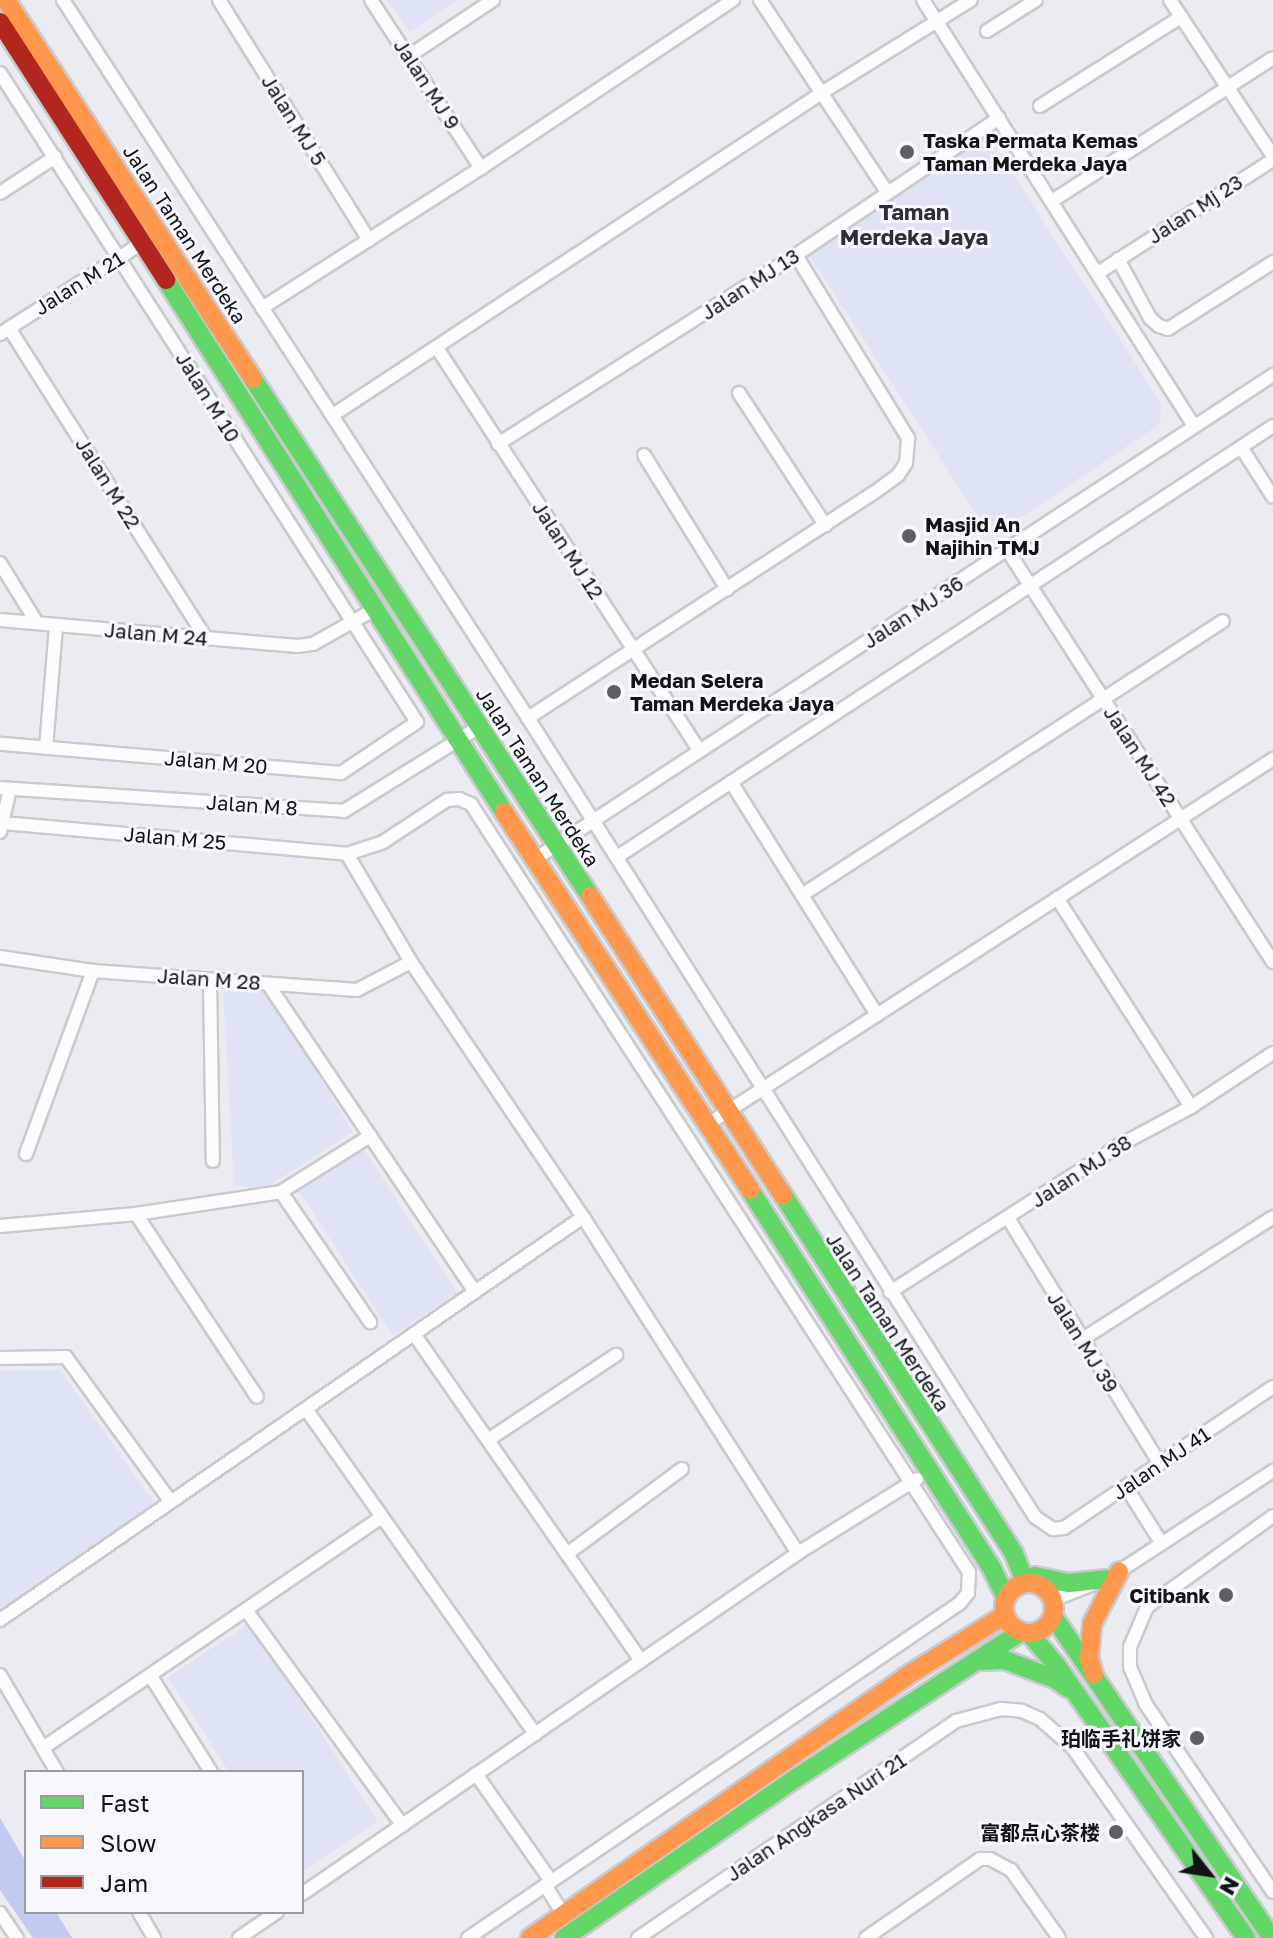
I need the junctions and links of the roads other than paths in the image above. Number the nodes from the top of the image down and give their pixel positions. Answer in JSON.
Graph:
{"nodes":[{"id":1,"x":6,"y":0,"type":"edge"},
{"id":2,"x":63,"y":0,"type":"edge"},
{"id":3,"x":219,"y":0,"type":"edge"},
{"id":4,"x":371,"y":0,"type":"edge"},
{"id":5,"x":493,"y":0,"type":"edge"},
{"id":6,"x":733,"y":0,"type":"edge"},
{"id":7,"x":760,"y":0,"type":"edge"},
{"id":8,"x":923,"y":0,"type":"edge"},
{"id":9,"x":971,"y":0,"type":"edge"},
{"id":10,"x":1036,"y":0,"type":"edge"},
{"id":11,"x":1170,"y":0,"type":"edge"},
{"id":12,"x":1181,"y":17,"type":"junction"},
{"id":13,"x":936,"y":19,"type":"junction"},
{"id":14,"x":0,"y":22,"type":"edge"},
{"id":15,"x":987,"y":31,"type":"dead end"},
{"id":16,"x":409,"y":56,"type":"junction"},
{"id":17,"x":1273,"y":58,"type":"edge"},
{"id":18,"x":0,"y":73,"type":"edge"},
{"id":19,"x":1228,"y":86,"type":"junction"},
{"id":20,"x":823,"y":92,"type":"junction"},
{"id":21,"x":1040,"y":106,"type":"dead end"},
{"id":22,"x":999,"y":118,"type":"junction"},
{"id":23,"x":55,"y":157,"type":"junction"},
{"id":24,"x":1273,"y":158,"type":"edge"},
{"id":25,"x":481,"y":168,"type":"junction"},
{"id":26,"x":887,"y":192,"type":"junction"},
{"id":27,"x":0,"y":193,"type":"edge"},
{"id":28,"x":1052,"y":201,"type":"junction"},
{"id":29,"x":151,"y":238,"type":"junction"},
{"id":30,"x":369,"y":240,"type":"junction"},
{"id":31,"x":796,"y":255,"type":"junction"},
{"id":32,"x":120,"y":258,"type":"junction"},
{"id":33,"x":1118,"y":259,"type":"junction"},
{"id":34,"x":1273,"y":262,"type":"edge"},
{"id":35,"x":1098,"y":273,"type":"junction"},
{"id":36,"x":262,"y":308,"type":"junction"},
{"id":37,"x":5,"y":331,"type":"edge"},
{"id":38,"x":437,"y":348,"type":"junction"},
{"id":39,"x":1273,"y":375,"type":"edge"},
{"id":40,"x":739,"y":393,"type":"dead end"},
{"id":41,"x":333,"y":415,"type":"junction"},
{"id":42,"x":1194,"y":426,"type":"junction"},
{"id":43,"x":1273,"y":426,"type":"edge"},
{"id":44,"x":498,"y":444,"type":"junction"},
{"id":45,"x":1241,"y":447,"type":"junction"},
{"id":46,"x":644,"y":455,"type":"dead end"},
{"id":47,"x":1273,"y":497,"type":"edge"},
{"id":48,"x":825,"y":525,"type":"junction"},
{"id":49,"x":1008,"y":551,"type":"junction"},
{"id":50,"x":0,"y":563,"type":"edge"},
{"id":51,"x":1030,"y":586,"type":"junction"},
{"id":52,"x":727,"y":589,"type":"junction"},
{"id":53,"x":377,"y":608,"type":"junction"},
{"id":54,"x":0,"y":620,"type":"edge"},
{"id":55,"x":355,"y":621,"type":"junction"},
{"id":56,"x":1223,"y":621,"type":"dead end"},
{"id":57,"x":37,"y":623,"type":"junction"},
{"id":58,"x":56,"y":626,"type":"junction"},
{"id":59,"x":206,"y":638,"type":"junction"},
{"id":60,"x":635,"y":652,"type":"junction"},
{"id":61,"x":1104,"y":700,"type":"junction"},
{"id":62,"x":528,"y":718,"type":"junction"},
{"id":63,"x":417,"y":722,"type":"joint"},
{"id":64,"x":479,"y":727,"type":"junction"},
{"id":65,"x":457,"y":740,"type":"junction"},
{"id":66,"x":0,"y":744,"type":"edge"},
{"id":67,"x":46,"y":748,"type":"junction"},
{"id":68,"x":700,"y":751,"type":"junction"},
{"id":69,"x":1273,"y":759,"type":"edge"},
{"id":70,"x":731,"y":782,"type":"junction"},
{"id":71,"x":5,"y":788,"type":"edge"},
{"id":72,"x":1181,"y":819,"type":"junction"},
{"id":73,"x":593,"y":821,"type":"junction"},
{"id":74,"x":2,"y":827,"type":"edge"},
{"id":75,"x":557,"y":845,"type":"junction"},
{"id":76,"x":347,"y":854,"type":"junction"},
{"id":77,"x":617,"y":857,"type":"junction"},
{"id":78,"x":535,"y":859,"type":"junction"},
{"id":79,"x":802,"y":895,"type":"junction"},
{"id":80,"x":1057,"y":898,"type":"junction"},
{"id":81,"x":0,"y":957,"type":"edge"},
{"id":82,"x":411,"y":962,"type":"junction"},
{"id":83,"x":1273,"y":962,"type":"edge"},
{"id":84,"x":93,"y":971,"type":"junction"},
{"id":85,"x":210,"y":980,"type":"junction"},
{"id":86,"x":268,"y":984,"type":"junction"},
{"id":87,"x":877,"y":1015,"type":"junction"},
{"id":88,"x":1273,"y":1053,"type":"edge"},
{"id":89,"x":764,"y":1087,"type":"junction"},
{"id":90,"x":1191,"y":1107,"type":"junction"},
{"id":91,"x":727,"y":1113,"type":"junction"},
{"id":92,"x":708,"y":1124,"type":"junction"},
{"id":93,"x":370,"y":1136,"type":"junction"},
{"id":94,"x":26,"y":1154,"type":"dead end"},
{"id":95,"x":213,"y":1161,"type":"dead end"},
{"id":96,"x":281,"y":1192,"type":"junction"},
{"id":97,"x":136,"y":1214,"type":"junction"},
{"id":98,"x":583,"y":1217,"type":"junction"},
{"id":99,"x":1273,"y":1217,"type":"edge"},
{"id":100,"x":1008,"y":1218,"type":"junction"},
{"id":101,"x":1,"y":1228,"type":"edge"},
{"id":102,"x":475,"y":1292,"type":"junction"},
{"id":103,"x":890,"y":1292,"type":"junction"},
{"id":104,"x":370,"y":1322,"type":"dead end"},
{"id":105,"x":414,"y":1334,"type":"junction"},
{"id":106,"x":1081,"y":1340,"type":"junction"},
{"id":107,"x":616,"y":1355,"type":"dead end"},
{"id":108,"x":0,"y":1358,"type":"edge"},
{"id":109,"x":1273,"y":1387,"type":"edge"},
{"id":110,"x":257,"y":1397,"type":"dead end"},
{"id":111,"x":306,"y":1409,"type":"junction"},
{"id":112,"x":488,"y":1440,"type":"junction"},
{"id":113,"x":1160,"y":1464,"type":"junction"},
{"id":114,"x":682,"y":1469,"type":"dead end"},
{"id":115,"x":1273,"y":1471,"type":"edge"},
{"id":116,"x":930,"y":1472,"type":"junction"},
{"id":117,"x":912,"y":1482,"type":"junction"},
{"id":118,"x":1126,"y":1487,"type":"junction"},
{"id":119,"x":171,"y":1502,"type":"junction"},
{"id":120,"x":1273,"y":1516,"type":"edge"},
{"id":121,"x":382,"y":1517,"type":"junction"},
{"id":122,"x":1162,"y":1544,"type":"junction"},
{"id":123,"x":798,"y":1553,"type":"junction"},
{"id":124,"x":567,"y":1554,"type":"junction"},
{"id":125,"x":1014,"y":1554,"type":"junction"},
{"id":126,"x":992,"y":1569,"type":"junction"},
{"id":127,"x":1112,"y":1576,"type":"junction"},
{"id":128,"x":1026,"y":1583,"type":"junction"},
{"id":129,"x":1005,"y":1606,"type":"junction"},
{"id":130,"x":1053,"y":1608,"type":"junction"},
{"id":131,"x":246,"y":1610,"type":"junction"},
{"id":132,"x":0,"y":1620,"type":"edge"},
{"id":133,"x":1025,"y":1632,"type":"junction"},
{"id":134,"x":957,"y":1645,"type":"junction"},
{"id":135,"x":641,"y":1661,"type":"junction"},
{"id":136,"x":972,"y":1661,"type":"junction"},
{"id":137,"x":0,"y":1675,"type":"edge"},
{"id":138,"x":150,"y":1675,"type":"junction"},
{"id":139,"x":1096,"y":1683,"type":"junction"},
{"id":140,"x":1077,"y":1694,"type":"junction"},
{"id":141,"x":535,"y":1734,"type":"junction"},
{"id":142,"x":43,"y":1748,"type":"junction"},
{"id":143,"x":56,"y":1770,"type":"edge"},
{"id":144,"x":210,"y":1770,"type":"edge"},
{"id":145,"x":476,"y":1774,"type":"junction"},
{"id":146,"x":402,"y":1825,"type":"junction"},
{"id":147,"x":548,"y":1883,"type":"junction"},
{"id":148,"x":1273,"y":1892,"type":"edge"},
{"id":149,"x":304,"y":1893,"type":"edge"},
{"id":150,"x":0,"y":1913,"type":"edge"},
{"id":151,"x":140,"y":1914,"type":"edge"},
{"id":152,"x":274,"y":1914,"type":"edge"},
{"id":153,"x":563,"y":1914,"type":"junction"},
{"id":154,"x":17,"y":1938,"type":"edge"},
{"id":155,"x":154,"y":1938,"type":"edge"},
{"id":156,"x":239,"y":1938,"type":"edge"},
{"id":157,"x":468,"y":1938,"type":"edge"},
{"id":158,"x":530,"y":1938,"type":"edge"},
{"id":159,"x":564,"y":1938,"type":"edge"},
{"id":160,"x":638,"y":1938,"type":"edge"},
{"id":161,"x":866,"y":1938,"type":"edge"},
{"id":162,"x":1059,"y":1938,"type":"edge"},
{"id":163,"x":1206,"y":1938,"type":"edge"},
{"id":164,"x":1246,"y":1938,"type":"edge"},
{"id":165,"x":1272,"y":1938,"type":"edge"}],
"edges":[{"from":1,"to":29,"type":"main road","name":"Jalan Taman Merdeka"},
{"from":2,"to":36,"type":"street"},
{"from":3,"to":30,"type":"street","name":"Jalan MJ 5"},
{"from":4,"to":16,"type":"street","name":"Jalan MJ 9"},
{"from":5,"to":16,"type":"street"},
{"from":6,"to":25,"type":"street"},
{"from":7,"to":20,"type":"street"},
{"from":8,"to":13,"type":"street"},
{"from":9,"to":13,"type":"street"},
{"from":10,"to":15,"type":"street"},
{"from":11,"to":12,"type":"street"},
{"from":12,"to":19,"type":"street"},
{"from":12,"to":21,"type":"street"},
{"from":13,"to":20,"type":"street"},
{"from":13,"to":22,"type":"street"},
{"from":14,"to":29,"type":"main road","name":"Jalan Taman Merdeka"},
{"from":16,"to":25,"type":"street","name":"Jalan MJ 9"},
{"from":17,"to":19,"type":"street"},
{"from":18,"to":23,"type":"street","name":"Jalan M 10"},
{"from":19,"to":24,"type":"street"},
{"from":19,"to":28,"type":"street"},
{"from":20,"to":26,"type":"street"},
{"from":20,"to":38,"type":"street"},
{"from":22,"to":26,"type":"street","name":"Jalan MJ 13"},
{"from":22,"to":28,"type":"street"},
{"from":23,"to":27,"type":"street"},
{"from":23,"to":32,"type":"street","name":"Jalan M 10"},
{"from":24,"to":33,"type":"street","name":"Jalan Mj 23"},
{"from":25,"to":30,"type":"street"},
{"from":26,"to":31,"type":"street","name":"Jalan MJ 13"},
{"from":28,"to":35,"type":"street"},
{"from":29,"to":32,"type":"street","name":"Jalan M 21"},
{"from":29,"to":53,"type":"main road","name":"Jalan Taman Merdeka"},
{"from":29,"to":64,"type":"main road","name":"Jalan Taman Merdeka"},
{"from":30,"to":36,"type":"street"},
{"from":31,"to":44,"type":"street","name":"Jalan MJ 13"},
{"from":31,"to":48,"type":"street"},
{"from":32,"to":37,"type":"street","name":"Jalan M 21"},
{"from":32,"to":55,"type":"street","name":"Jalan M 10"},
{"from":33,"to":34,"type":"street"},
{"from":33,"to":35,"type":"street","name":"Jalan Mj 23"},
{"from":35,"to":42,"type":"street"},
{"from":36,"to":41,"type":"street"},
{"from":37,"to":59,"type":"street","name":"Jalan M 22"},
{"from":38,"to":41,"type":"street"},
{"from":38,"to":44,"type":"street","name":"Jalan MJ 12"},
{"from":39,"to":42,"type":"street","name":"Jalan MJ 36"},
{"from":40,"to":48,"type":"street"},
{"from":41,"to":62,"type":"street"},
{"from":42,"to":49,"type":"street","name":"Jalan MJ 36"},
{"from":43,"to":45,"type":"street"},
{"from":44,"to":60,"type":"street","name":"Jalan MJ 12"},
{"from":45,"to":47,"type":"street"},
{"from":45,"to":51,"type":"street"},
{"from":46,"to":52,"type":"street"},
{"from":48,"to":52,"type":"street"},
{"from":49,"to":51,"type":"street","name":"Jalan MJ 42"},
{"from":49,"to":68,"type":"street","name":"Jalan MJ 36"},
{"from":50,"to":57,"type":"street"},
{"from":51,"to":61,"type":"street","name":"Jalan MJ 42"},
{"from":51,"to":70,"type":"street"},
{"from":52,"to":60,"type":"street"},
{"from":53,"to":55,"type":"street"},
{"from":53,"to":65,"type":"main road","name":"Jalan Taman Merdeka"},
{"from":54,"to":57,"type":"street","name":"Jalan M 24"},
{"from":55,"to":59,"type":"street","name":"Jalan M 24"},
{"from":55,"to":63,"type":"street","name":"Jalan M 10"},
{"from":56,"to":61,"type":"street"},
{"from":57,"to":58,"type":"street","name":"Jalan M 24"},
{"from":58,"to":59,"type":"street","name":"Jalan M 24"},
{"from":58,"to":67,"type":"street"},
{"from":60,"to":62,"type":"street"},
{"from":60,"to":68,"type":"street","name":"Jalan MJ 12"},
{"from":61,"to":72,"type":"street","name":"Jalan MJ 42"},
{"from":61,"to":79,"type":"street"},
{"from":62,"to":73,"type":"street"},
{"from":63,"to":67,"type":"street","name":"Jalan M 20"},
{"from":64,"to":65,"type":"street","name":"Jalan M 8"},
{"from":64,"to":75,"type":"main road","name":"Jalan Taman Merdeka"},
{"from":65,"to":71,"type":"street","name":"Jalan M 8"},
{"from":65,"to":78,"type":"main road","name":"Jalan Taman Merdeka"},
{"from":66,"to":67,"type":"street","name":"Jalan M 20"},
{"from":68,"to":73,"type":"street","name":"Jalan MJ 36"},
{"from":69,"to":72,"type":"street"},
{"from":70,"to":77,"type":"street"},
{"from":70,"to":79,"type":"street"},
{"from":71,"to":74,"type":"street"},
{"from":72,"to":80,"type":"street"},
{"from":72,"to":83,"type":"street","name":"Jalan MJ 42"},
{"from":73,"to":75,"type":"street","name":"Jalan MJ 36"},
{"from":73,"to":77,"type":"street"},
{"from":74,"to":76,"type":"street","name":"Jalan M 25"},
{"from":75,"to":78,"type":"street","name":"Jalan MJ 36"},
{"from":75,"to":91,"type":"main road","name":"Jalan Taman Merdeka"},
{"from":76,"to":82,"type":"street"},
{"from":76,"to":117,"type":"street"},
{"from":77,"to":89,"type":"street"},
{"from":78,"to":92,"type":"main road","name":"Jalan Taman Merdeka"},
{"from":79,"to":87,"type":"street"},
{"from":80,"to":87,"type":"street"},
{"from":80,"to":90,"type":"street"},
{"from":81,"to":84,"type":"street","name":"Jalan M 28"},
{"from":82,"to":86,"type":"street","name":"Jalan M 28"},
{"from":82,"to":98,"type":"street"},
{"from":84,"to":85,"type":"street","name":"Jalan M 28"},
{"from":84,"to":94,"type":"street"},
{"from":85,"to":86,"type":"street","name":"Jalan M 28"},
{"from":85,"to":95,"type":"street"},
{"from":86,"to":93,"type":"street"},
{"from":87,"to":89,"type":"street"},
{"from":88,"to":90,"type":"street","name":"Jalan MJ 38"},
{"from":89,"to":91,"type":"street"},
{"from":89,"to":103,"type":"street"},
{"from":90,"to":100,"type":"street","name":"Jalan MJ 38"},
{"from":91,"to":92,"type":"street"},
{"from":91,"to":125,"type":"main road","name":"Jalan Taman Merdeka"},
{"from":92,"to":116,"type":"main road","name":"Jalan Taman Merdeka"},
{"from":93,"to":96,"type":"street"},
{"from":93,"to":102,"type":"street"},
{"from":96,"to":97,"type":"street"},
{"from":96,"to":104,"type":"street"},
{"from":97,"to":101,"type":"street"},
{"from":97,"to":110,"type":"street"},
{"from":98,"to":102,"type":"street"},
{"from":98,"to":123,"type":"street"},
{"from":99,"to":106,"type":"street"},
{"from":100,"to":103,"type":"street","name":"Jalan MJ 38"},
{"from":100,"to":106,"type":"street","name":"Jalan MJ 39"},
{"from":102,"to":105,"type":"street"},
{"from":103,"to":118,"type":"street","name":"Jalan MJ 41"},
{"from":105,"to":111,"type":"street"},
{"from":105,"to":112,"type":"street"},
{"from":106,"to":113,"type":"street","name":"Jalan MJ 39"},
{"from":107,"to":112,"type":"street"},
{"from":108,"to":119,"type":"street"},
{"from":109,"to":113,"type":"street","name":"Jalan MJ 41"},
{"from":111,"to":119,"type":"street"},
{"from":111,"to":121,"type":"street"},
{"from":112,"to":124,"type":"street"},
{"from":113,"to":118,"type":"street","name":"Jalan MJ 41"},
{"from":114,"to":124,"type":"street"},
{"from":115,"to":122,"type":"street"},
{"from":116,"to":117,"type":"street"},
{"from":116,"to":126,"type":"main road","name":"Jalan Taman Merdeka"},
{"from":117,"to":123,"type":"street"},
{"from":117,"to":147,"type":"street"},
{"from":118,"to":122,"type":"street"},
{"from":119,"to":132,"type":"street"},
{"from":120,"to":148,"type":"street"},
{"from":121,"to":131,"type":"street"},
{"from":121,"to":141,"type":"street"},
{"from":122,"to":127,"type":"street"},
{"from":123,"to":135,"type":"street"},
{"from":124,"to":135,"type":"street"},
{"from":125,"to":127,"type":"main road"},
{"from":125,"to":128,"type":"main road","name":"Jalan Taman Merdeka"},
{"from":126,"to":129,"type":"main road","name":"Jalan Taman Merdeka"},
{"from":126,"to":134,"type":"main road"},
{"from":127,"to":130,"type":"street"},
{"from":127,"to":139,"type":"main road"},
{"from":128,"to":129,"type":"main road"},
{"from":128,"to":130,"type":"main road"},
{"from":129,"to":133,"type":"main road"},
{"from":129,"to":134,"type":"main road"},
{"from":130,"to":133,"type":"main road"},
{"from":130,"to":139,"type":"main road"},
{"from":131,"to":138,"type":"street"},
{"from":131,"to":146,"type":"street"},
{"from":133,"to":136,"type":"main road"},
{"from":133,"to":140,"type":"main road"},
{"from":134,"to":153,"type":"main road"},
{"from":135,"to":141,"type":"street"},
{"from":136,"to":140,"type":"main road"},
{"from":136,"to":159,"type":"main road"},
{"from":137,"to":142,"type":"street"},
{"from":138,"to":142,"type":"street"},
{"from":138,"to":144,"type":"street"},
{"from":139,"to":165,"type":"main road"},
{"from":140,"to":164,"type":"main road"},
{"from":141,"to":145,"type":"street"},
{"from":142,"to":143,"type":"street"},
{"from":145,"to":146,"type":"street"},
{"from":145,"to":147,"type":"street"},
{"from":146,"to":149,"type":"street"},
{"from":147,"to":153,"type":"street"},
{"from":147,"to":157,"type":"street"},
{"from":150,"to":154,"type":"street"},
{"from":151,"to":155,"type":"street"},
{"from":152,"to":156,"type":"street"},
{"from":153,"to":158,"type":"main road"},
{"from":160,"to":163,"type":"street","name":"Jalan Angkasa Nuri 21"},
{"from":161,"to":162,"type":"street"}]}
